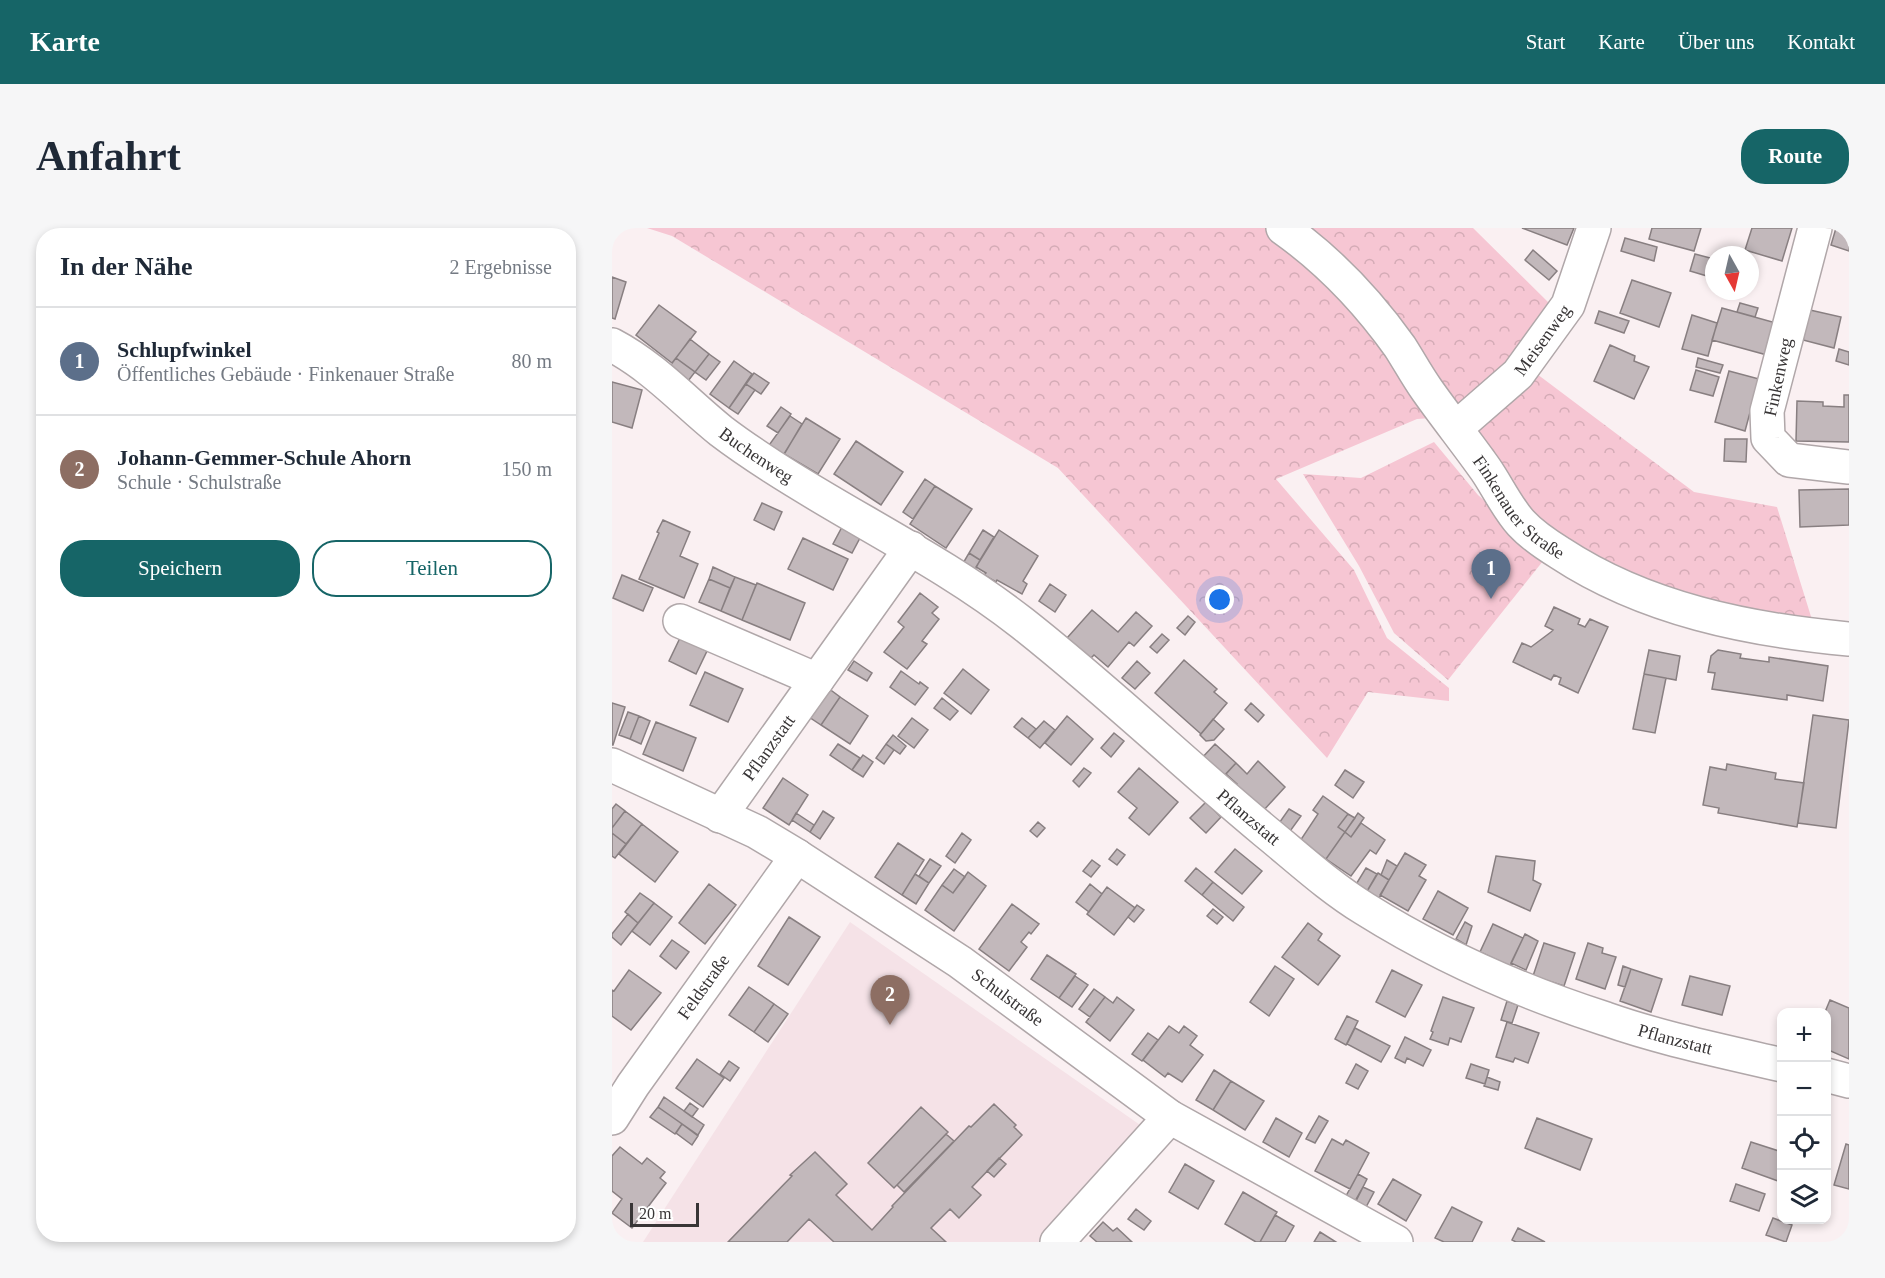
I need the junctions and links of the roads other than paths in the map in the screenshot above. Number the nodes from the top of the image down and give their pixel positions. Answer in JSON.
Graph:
{"nodes":[{"id":1,"x":1283,"y":228,"type":"edge"},
{"id":2,"x":1594,"y":228,"type":"edge"},
{"id":3,"x":1815,"y":228,"type":"edge"},
{"id":4,"x":612,"y":345,"type":"edge"},
{"id":5,"x":1456,"y":428,"type":"junction"},
{"id":6,"x":1849,"y":466,"type":"edge"},
{"id":7,"x":911,"y":548,"type":"junction"},
{"id":8,"x":680,"y":621,"type":"dead end"},
{"id":9,"x":1849,"y":639,"type":"edge"},
{"id":10,"x":817,"y":680,"type":"junction"},
{"id":11,"x":612,"y":765,"type":"edge"},
{"id":12,"x":720,"y":816,"type":"junction"},
{"id":13,"x":797,"y":856,"type":"junction"},
{"id":14,"x":1777,"y":1064,"type":"edge"},
{"id":15,"x":1831,"y":1076,"type":"edge"},
{"id":16,"x":623,"y":1077,"type":"edge"},
{"id":17,"x":1849,"y":1081,"type":"edge"},
{"id":18,"x":1170,"y":1117,"type":"junction"},
{"id":19,"x":612,"y":1118,"type":"edge"},
{"id":20,"x":1057,"y":1242,"type":"edge"},
{"id":21,"x":1396,"y":1242,"type":"edge"}],
"edges":[{"from":1,"to":5,"type":"street","name":"Finkenauer Straße"},
{"from":2,"to":5,"type":"street","name":"Meisenweg"},
{"from":3,"to":6,"type":"street","name":"Finkenweg"},
{"from":4,"to":7,"type":"street","name":"Buchenweg"},
{"from":5,"to":9,"type":"street","name":"Finkenauer Straße"},
{"from":7,"to":10,"type":"street","name":"Pflanzstatt"},
{"from":7,"to":14,"type":"street","name":"Pflanzstatt"},
{"from":8,"to":10,"type":"street"},
{"from":10,"to":12,"type":"street","name":"Pflanzstatt"},
{"from":11,"to":12,"type":"street","name":"Schulstraße"},
{"from":12,"to":13,"type":"street","name":"Schulstraße"},
{"from":13,"to":16,"type":"street","name":"Feldstraße"},
{"from":13,"to":18,"type":"street","name":"Schulstraße"},
{"from":15,"to":17,"type":"street"},
{"from":16,"to":19,"type":"street","name":"Feldstraße"},
{"from":18,"to":20,"type":"street"},
{"from":18,"to":21,"type":"street","name":"Schulstraße"}]}
